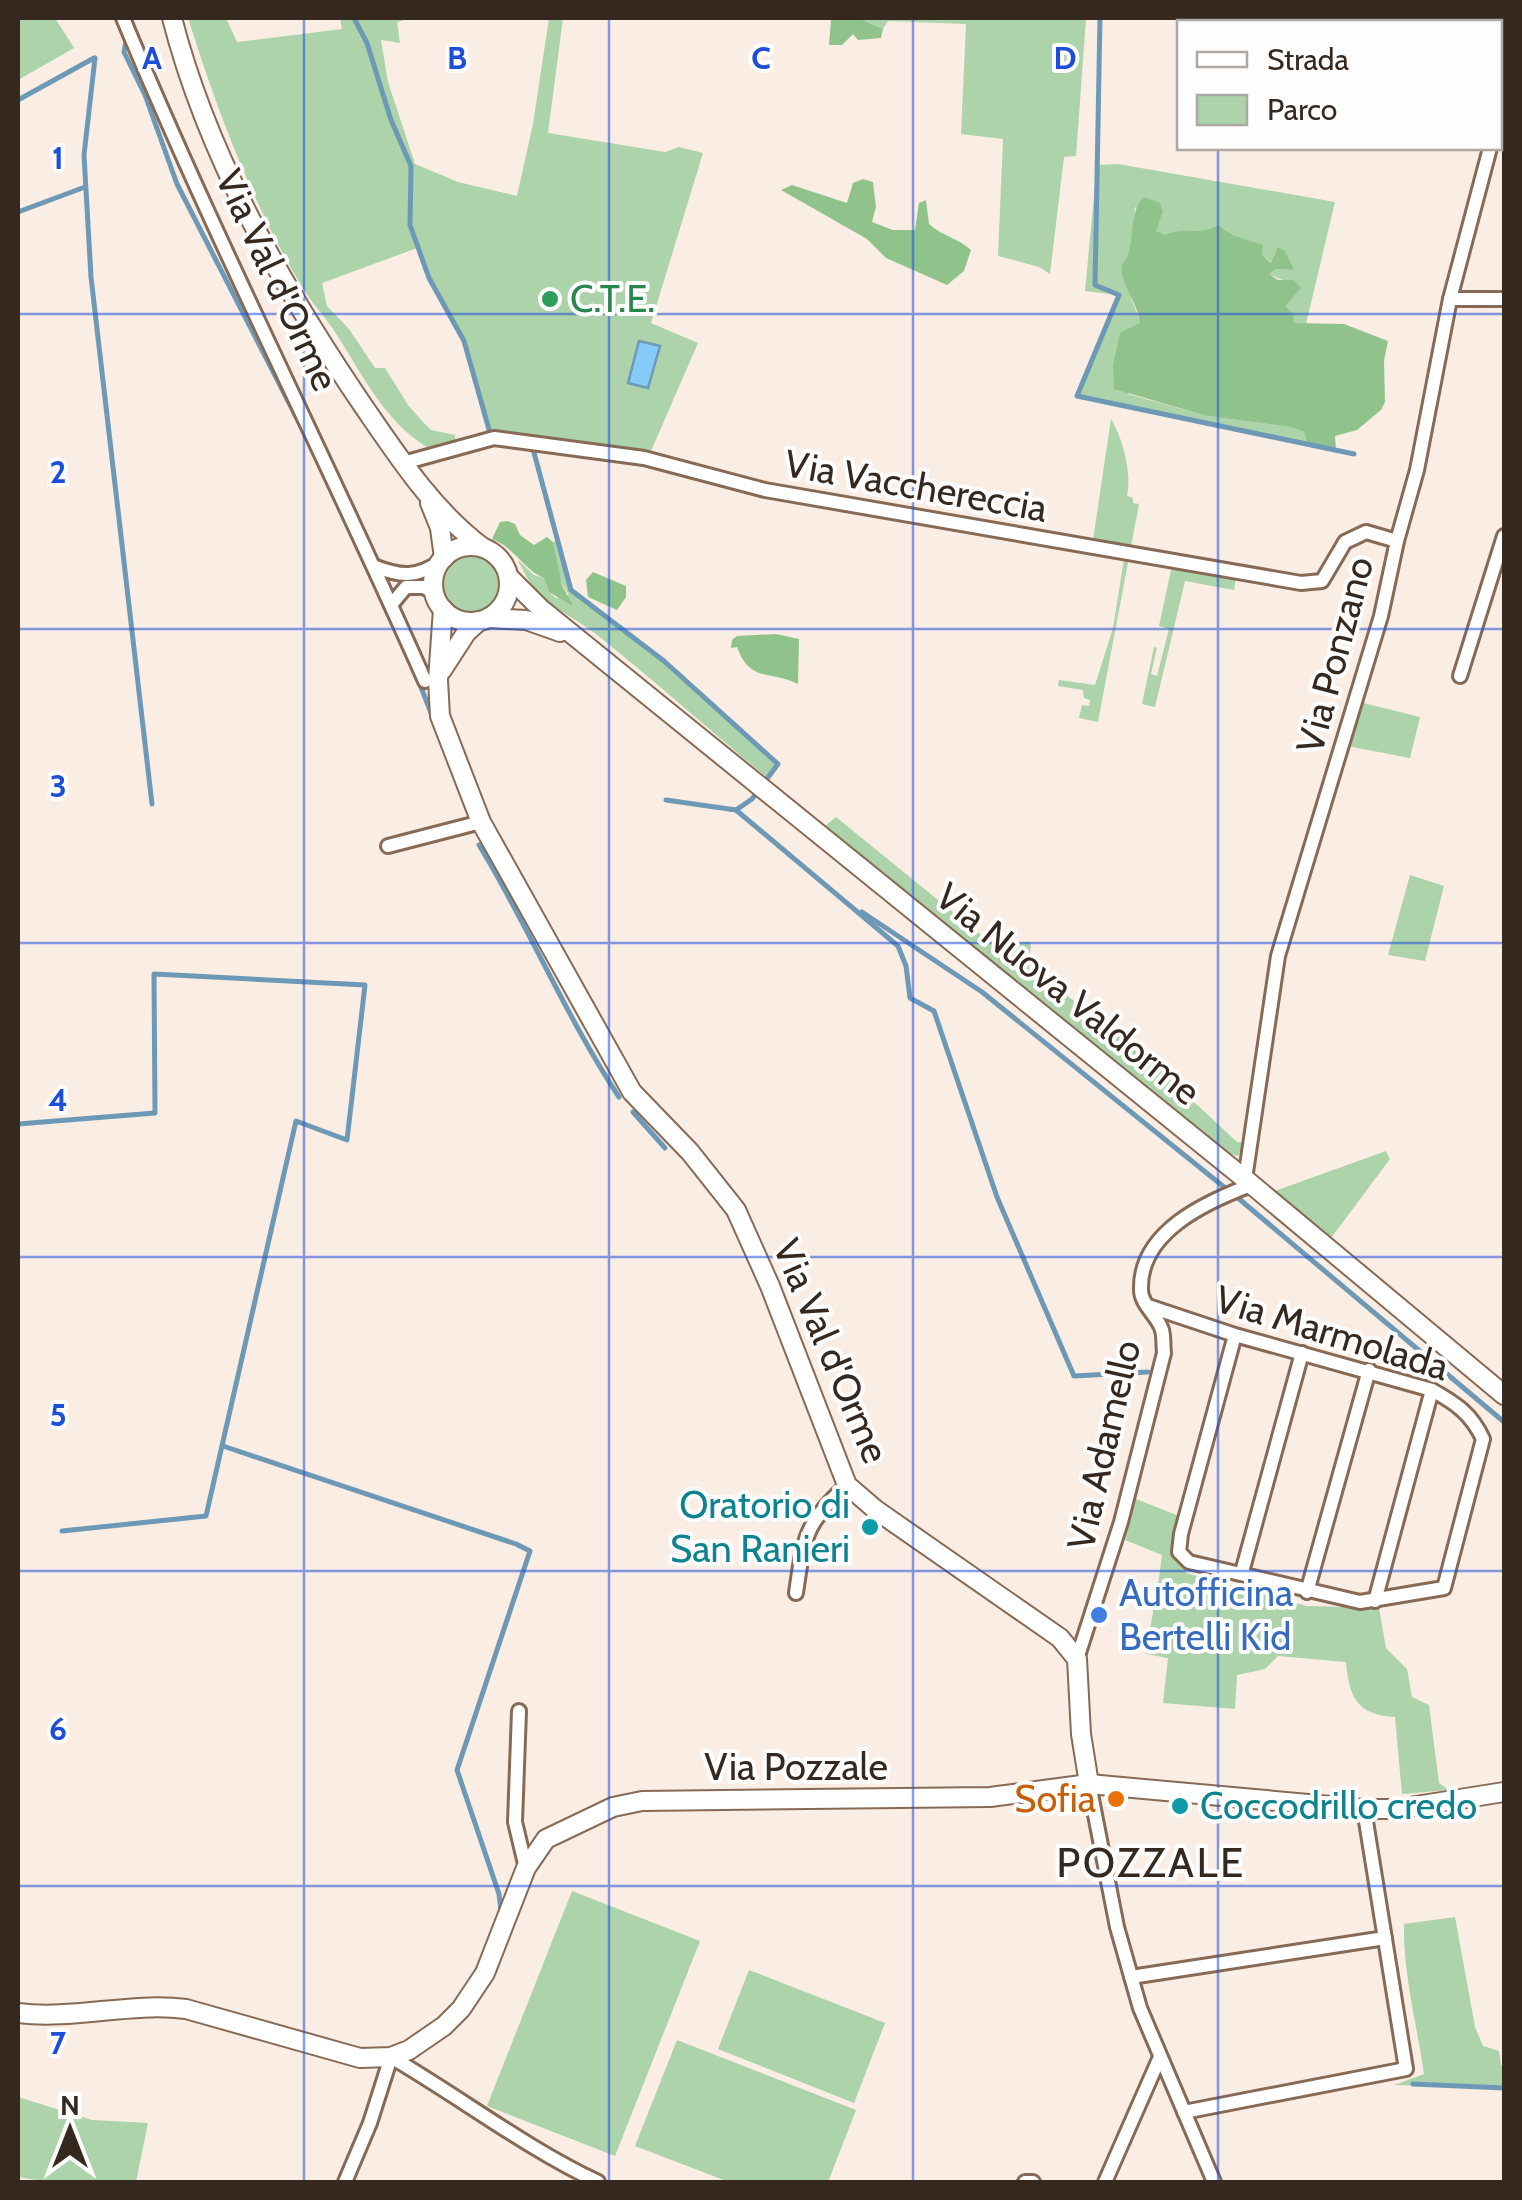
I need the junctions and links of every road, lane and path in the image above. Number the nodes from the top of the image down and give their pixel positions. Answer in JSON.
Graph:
{"nodes":[{"id":1,"x":124,"y":18,"type":"edge"},
{"id":2,"x":172,"y":18,"type":"edge"},
{"id":3,"x":1489,"y":150,"type":"edge"},
{"id":4,"x":1450,"y":299,"type":"junction"},
{"id":5,"x":1504,"y":300,"type":"edge"},
{"id":6,"x":402,"y":463,"type":"junction"},
{"id":7,"x":426,"y":494,"type":"junction"},
{"id":8,"x":1504,"y":536,"type":"edge"},
{"id":9,"x":1397,"y":541,"type":"junction"},
{"id":10,"x":482,"y":548,"type":"junction"},
{"id":11,"x":442,"y":560,"type":"junction"},
{"id":12,"x":376,"y":568,"type":"junction"},
{"id":13,"x":508,"y":577,"type":"junction"},
{"id":14,"x":439,"y":602,"type":"junction"},
{"id":15,"x":391,"y":605,"type":"junction"},
{"id":16,"x":484,"y":619,"type":"junction"},
{"id":17,"x":587,"y":646,"type":"junction"},
{"id":18,"x":1460,"y":676,"type":"dead end"},
{"id":19,"x":432,"y":681,"type":"junction"},
{"id":20,"x":481,"y":822,"type":"junction"},
{"id":21,"x":388,"y":846,"type":"dead end"},
{"id":22,"x":1248,"y":1182,"type":"junction"},
{"id":23,"x":1148,"y":1306,"type":"junction"},
{"id":24,"x":1235,"y":1334,"type":"junction"},
{"id":25,"x":1302,"y":1353,"type":"junction"},
{"id":26,"x":1369,"y":1370,"type":"junction"},
{"id":27,"x":1432,"y":1390,"type":"junction"},
{"id":28,"x":1504,"y":1396,"type":"edge"},
{"id":29,"x":847,"y":1485,"type":"junction"},
{"id":30,"x":1242,"y":1572,"type":"junction"},
{"id":31,"x":1307,"y":1592,"type":"junction"},
{"id":32,"x":796,"y":1593,"type":"dead end"},
{"id":33,"x":1375,"y":1601,"type":"junction"},
{"id":34,"x":1077,"y":1659,"type":"junction"},
{"id":35,"x":519,"y":1711,"type":"dead end"},
{"id":36,"x":1089,"y":1784,"type":"junction"},
{"id":37,"x":1504,"y":1792,"type":"edge"},
{"id":38,"x":1364,"y":1810,"type":"junction"},
{"id":39,"x":526,"y":1868,"type":"junction"},
{"id":40,"x":1385,"y":1938,"type":"junction"},
{"id":41,"x":1132,"y":1977,"type":"junction"},
{"id":42,"x":18,"y":2013,"type":"edge"},
{"id":43,"x":1160,"y":2056,"type":"junction"},
{"id":44,"x":391,"y":2058,"type":"junction"},
{"id":45,"x":1184,"y":2112,"type":"junction"},
{"id":46,"x":345,"y":2182,"type":"edge"},
{"id":47,"x":598,"y":2182,"type":"edge"},
{"id":48,"x":1105,"y":2182,"type":"edge"},
{"id":49,"x":1214,"y":2182,"type":"edge"}],
"edges":[{"from":1,"to":12,"type":"street","name":"Via Val d'Orme"},
{"from":2,"to":6,"type":"street","name":"Via Nuova Valdorme"},
{"from":3,"to":4,"type":"street","name":"Via Ponzano"},
{"from":4,"to":5,"type":"street"},
{"from":4,"to":9,"type":"street","name":"Via Ponzano"},
{"from":6,"to":7,"type":"street","name":"Via Nuova Valdorme"},
{"from":6,"to":9,"type":"street","name":"Via Vacchereccia"},
{"from":7,"to":10,"type":"street","name":"Via Nuova Valdorme"},
{"from":7,"to":11,"type":"street","name":"Via Nuova Valdorme"},
{"from":8,"to":18,"type":"street"},
{"from":9,"to":22,"type":"street","name":"Via Ponzano"},
{"from":10,"to":11,"type":"street"},
{"from":10,"to":13,"type":"street","name":"Via Nuova Valdorme"},
{"from":11,"to":12,"type":"street"},
{"from":11,"to":14,"type":"street","name":"Via Nuova Valdorme"},
{"from":12,"to":15,"type":"street","name":"Via Val d'Orme"},
{"from":13,"to":16,"type":"street"},
{"from":13,"to":17,"type":"street","name":"Via Nuova Valdorme"},
{"from":14,"to":15,"type":"street"},
{"from":14,"to":16,"type":"street","name":"Via Nuova Valdorme"},
{"from":14,"to":19,"type":"street","name":"Via Val d'Orme"},
{"from":15,"to":19,"type":"street","name":"Via Val d'Orme"},
{"from":16,"to":17,"type":"street","name":"Via Nuova Valdorme"},
{"from":16,"to":19,"type":"street"},
{"from":17,"to":22,"type":"street","name":"Via Nuova Valdorme"},
{"from":19,"to":20,"type":"street","name":"Via Val d'Orme"},
{"from":20,"to":21,"type":"street"},
{"from":20,"to":29,"type":"street","name":"Via Val d'Orme"},
{"from":22,"to":23,"type":"street","name":"Via Adamello"},
{"from":22,"to":28,"type":"street","name":"Via Nuova Valdorme"},
{"from":23,"to":24,"type":"street","name":"Via Marmolada"},
{"from":23,"to":34,"type":"street","name":"Via Adamello"},
{"from":24,"to":25,"type":"street","name":"Via Marmolada"},
{"from":24,"to":30,"type":"street"},
{"from":25,"to":26,"type":"street","name":"Via Marmolada"},
{"from":25,"to":30,"type":"street"},
{"from":26,"to":27,"type":"street","name":"Via Marmolada"},
{"from":26,"to":31,"type":"street"},
{"from":27,"to":33,"type":"street"},
{"from":27,"to":33,"type":"street","name":"Via Marmolada"},
{"from":29,"to":32,"type":"street"},
{"from":29,"to":34,"type":"street","name":"Via Val d'Orme"},
{"from":30,"to":31,"type":"street"},
{"from":31,"to":33,"type":"street"},
{"from":34,"to":36,"type":"street"},
{"from":35,"to":39,"type":"street"},
{"from":36,"to":38,"type":"street","name":"Via Pozzale"},
{"from":36,"to":39,"type":"street","name":"Via Pozzale"},
{"from":36,"to":41,"type":"street"},
{"from":37,"to":38,"type":"street","name":"Via Pozzale"},
{"from":38,"to":40,"type":"street"},
{"from":39,"to":44,"type":"street"},
{"from":40,"to":41,"type":"street"},
{"from":40,"to":45,"type":"street"},
{"from":41,"to":43,"type":"street"},
{"from":42,"to":44,"type":"street"},
{"from":43,"to":45,"type":"street"},
{"from":43,"to":48,"type":"street"},
{"from":44,"to":46,"type":"street"},
{"from":44,"to":47,"type":"street"},
{"from":45,"to":49,"type":"street"}]}
